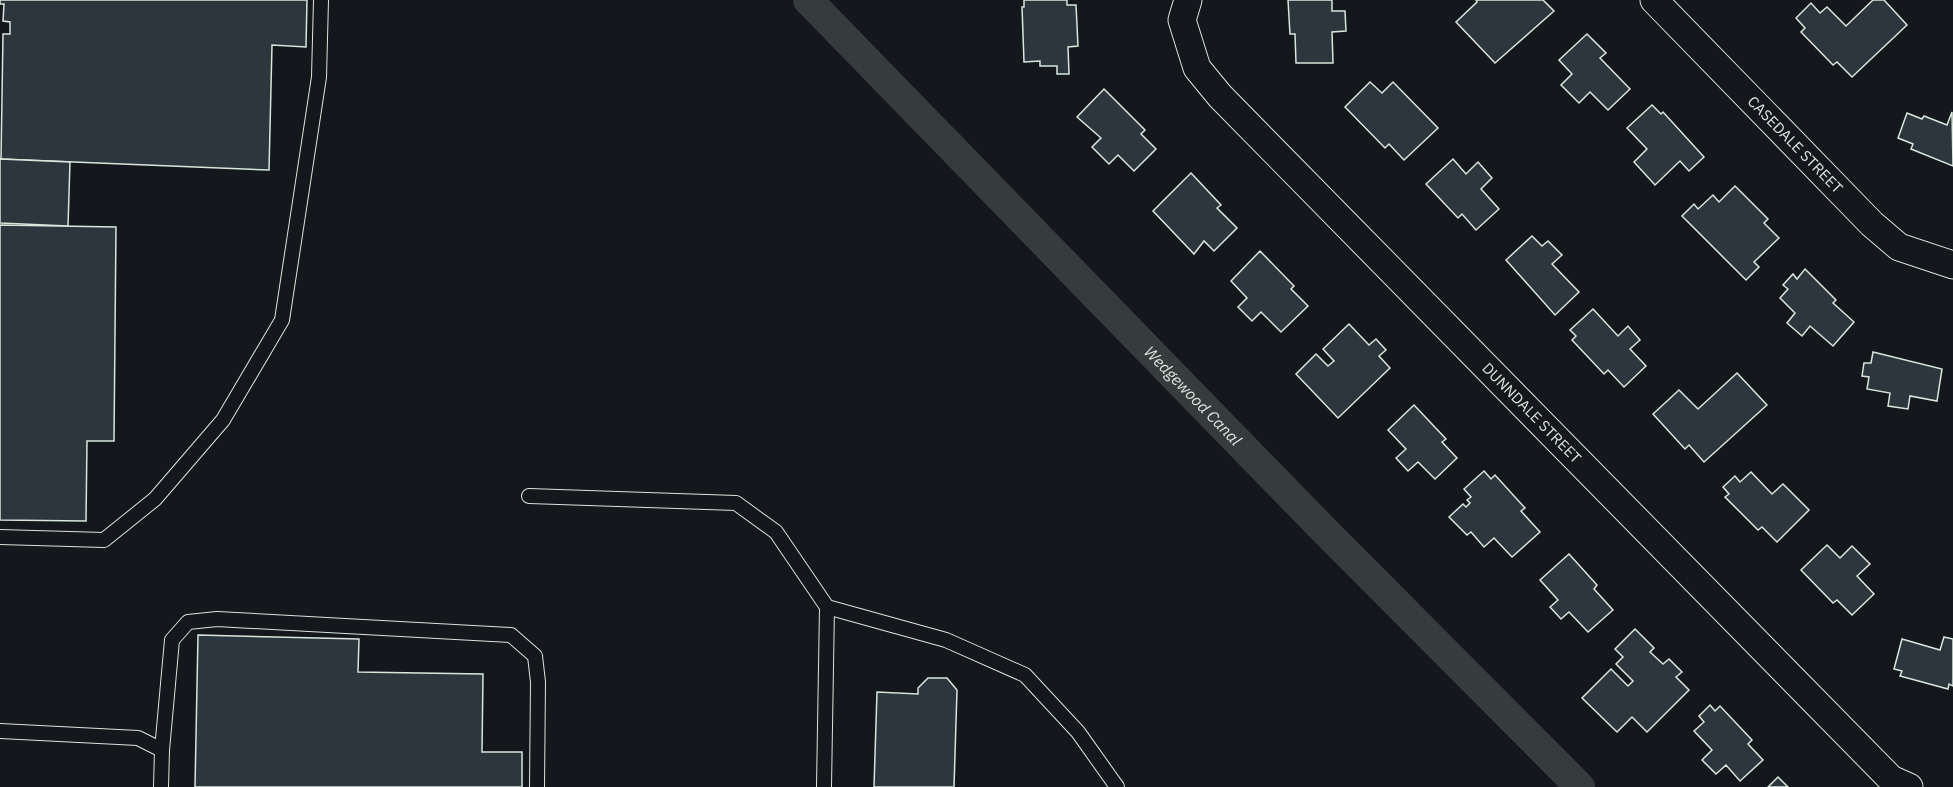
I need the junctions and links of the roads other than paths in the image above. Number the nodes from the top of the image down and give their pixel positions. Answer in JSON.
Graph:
{"nodes":[{"id":1,"x":321,"y":0,"type":"edge"},
{"id":2,"x":1654,"y":0,"type":"edge"},
{"id":3,"x":1185,"y":10,"type":"edge"},
{"id":4,"x":1953,"y":265,"type":"edge"},
{"id":5,"x":529,"y":496,"type":"dead end"},
{"id":6,"x":0,"y":537,"type":"edge"},
{"id":7,"x":827,"y":607,"type":"junction"},
{"id":8,"x":0,"y":731,"type":"edge"},
{"id":9,"x":162,"y":750,"type":"junction"},
{"id":10,"x":161,"y":787,"type":"edge"},
{"id":11,"x":537,"y":787,"type":"edge"},
{"id":12,"x":824,"y":787,"type":"edge"},
{"id":13,"x":1118,"y":787,"type":"edge"},
{"id":14,"x":1909,"y":787,"type":"edge"}],
"edges":[{"from":1,"to":6,"type":"lane"},
{"from":2,"to":4,"type":"street","name":"CASEDALE STREET"},
{"from":3,"to":14,"type":"street","name":"DUNNDALE STREET"},
{"from":5,"to":7,"type":"lane"},
{"from":7,"to":12,"type":"lane"},
{"from":7,"to":13,"type":"lane"},
{"from":8,"to":9,"type":"lane"},
{"from":9,"to":10,"type":"lane"},
{"from":9,"to":11,"type":"lane"}]}
